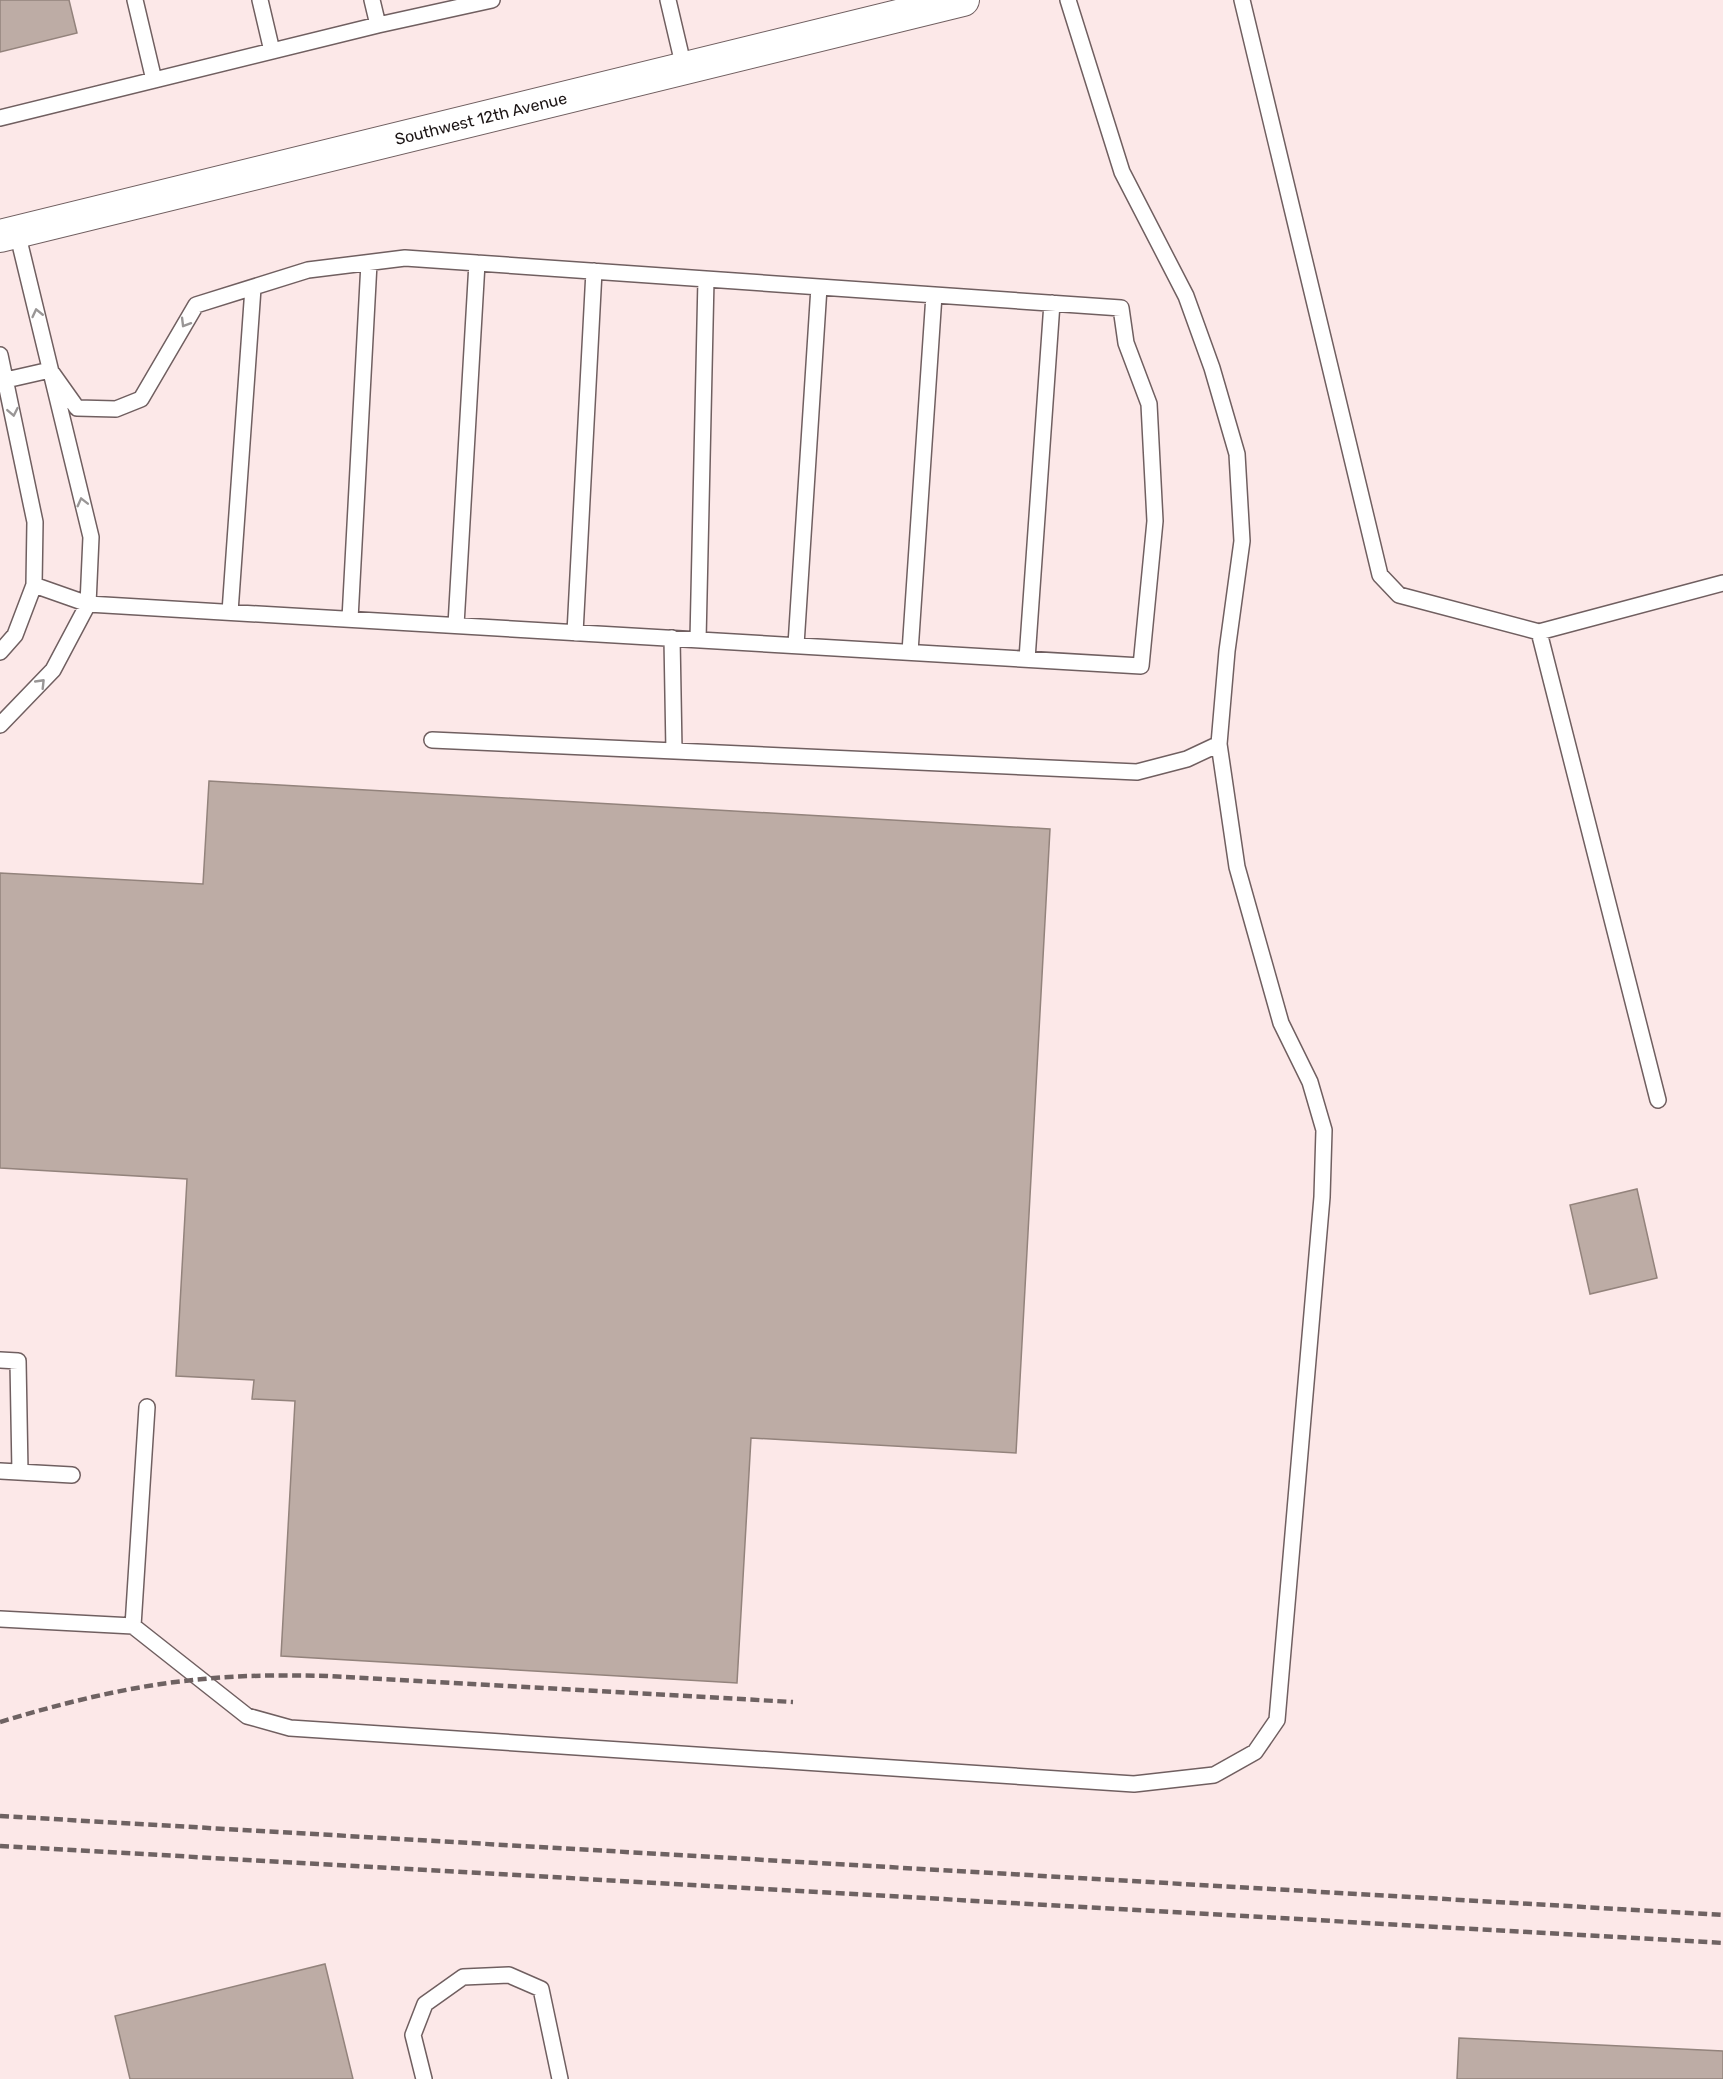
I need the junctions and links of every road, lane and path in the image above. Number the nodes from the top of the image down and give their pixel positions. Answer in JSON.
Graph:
{"nodes":[{"id":1,"x":135,"y":0,"type":"edge"},
{"id":2,"x":260,"y":0,"type":"edge"},
{"id":3,"x":372,"y":0,"type":"edge"},
{"id":4,"x":492,"y":0,"type":"edge"},
{"id":5,"x":668,"y":0,"type":"edge"},
{"id":6,"x":963,"y":0,"type":"edge"},
{"id":7,"x":1068,"y":0,"type":"edge"},
{"id":8,"x":1242,"y":0,"type":"edge"},
{"id":9,"x":378,"y":25,"type":"junction"},
{"id":10,"x":272,"y":51,"type":"junction"},
{"id":11,"x":684,"y":68,"type":"junction"},
{"id":12,"x":154,"y":80,"type":"junction"},
{"id":13,"x":0,"y":118,"type":"edge"},
{"id":14,"x":9,"y":234,"type":"edge"},
{"id":15,"x":369,"y":263,"type":"junction"},
{"id":16,"x":477,"y":263,"type":"junction"},
{"id":17,"x":594,"y":271,"type":"junction"},
{"id":18,"x":706,"y":279,"type":"junction"},
{"id":19,"x":819,"y":287,"type":"junction"},
{"id":20,"x":253,"y":288,"type":"junction"},
{"id":21,"x":934,"y":295,"type":"junction"},
{"id":22,"x":1052,"y":303,"type":"junction"},
{"id":23,"x":0,"y":355,"type":"edge"},
{"id":24,"x":50,"y":370,"type":"junction"},
{"id":25,"x":6,"y":380,"type":"junction"},
{"id":26,"x":1723,"y":584,"type":"edge"},
{"id":27,"x":34,"y":585,"type":"junction"},
{"id":28,"x":88,"y":604,"type":"junction"},
{"id":29,"x":230,"y":612,"type":"junction"},
{"id":30,"x":350,"y":619,"type":"junction"},
{"id":31,"x":456,"y":625,"type":"junction"},
{"id":32,"x":1539,"y":632,"type":"junction"},
{"id":33,"x":575,"y":633,"type":"junction"},
{"id":34,"x":672,"y":638,"type":"junction"},
{"id":35,"x":698,"y":639,"type":"junction"},
{"id":36,"x":796,"y":645,"type":"junction"},
{"id":37,"x":0,"y":652,"type":"edge"},
{"id":38,"x":910,"y":652,"type":"junction"},
{"id":39,"x":1027,"y":658,"type":"junction"},
{"id":40,"x":0,"y":725,"type":"edge"},
{"id":41,"x":432,"y":740,"type":"dead end"},
{"id":42,"x":1219,"y":744,"type":"junction"},
{"id":43,"x":674,"y":751,"type":"junction"},
{"id":44,"x":1658,"y":1100,"type":"dead end"},
{"id":45,"x":0,"y":1359,"type":"edge"},
{"id":46,"x":147,"y":1407,"type":"dead end"},
{"id":47,"x":0,"y":1471,"type":"edge"},
{"id":48,"x":20,"y":1472,"type":"junction"},
{"id":49,"x":72,"y":1475,"type":"dead end"},
{"id":50,"x":0,"y":1619,"type":"edge"},
{"id":51,"x":133,"y":1626,"type":"junction"},
{"id":52,"x":424,"y":2079,"type":"edge"},
{"id":53,"x":560,"y":2079,"type":"edge"}],
"edges":[{"from":1,"to":12,"type":"lane"},
{"from":2,"to":10,"type":"lane"},
{"from":3,"to":9,"type":"lane"},
{"from":4,"to":9,"type":"lane"},
{"from":5,"to":11,"type":"lane"},
{"from":6,"to":11,"type":"street","name":"Southwest 12th Avenue"},
{"from":7,"to":42,"type":"lane"},
{"from":8,"to":32,"type":"lane"},
{"from":9,"to":10,"type":"lane"},
{"from":10,"to":12,"type":"lane"},
{"from":11,"to":14,"type":"street","name":"Southwest 12th Avenue"},
{"from":12,"to":13,"type":"lane"},
{"from":24,"to":14,"type":"lane","one_way":true},
{"from":15,"to":16,"type":"lane"},
{"from":15,"to":20,"type":"lane"},
{"from":15,"to":30,"type":"lane"},
{"from":16,"to":17,"type":"lane"},
{"from":16,"to":31,"type":"lane"},
{"from":17,"to":18,"type":"lane"},
{"from":17,"to":33,"type":"lane"},
{"from":18,"to":19,"type":"lane"},
{"from":18,"to":35,"type":"lane"},
{"from":19,"to":21,"type":"lane"},
{"from":19,"to":36,"type":"lane"},
{"from":20,"to":24,"type":"lane","one_way":true},
{"from":20,"to":29,"type":"lane"},
{"from":21,"to":22,"type":"lane"},
{"from":21,"to":38,"type":"lane"},
{"from":22,"to":39,"type":"lane"},
{"from":22,"to":39,"type":"lane"},
{"from":23,"to":25,"type":"lane"},
{"from":24,"to":25,"type":"lane"},
{"from":28,"to":24,"type":"lane","one_way":true},
{"from":25,"to":27,"type":"lane","one_way":true},
{"from":26,"to":32,"type":"lane"},
{"from":27,"to":28,"type":"lane"},
{"from":27,"to":37,"type":"lane"},
{"from":28,"to":29,"type":"lane"},
{"from":40,"to":28,"type":"lane","one_way":true},
{"from":29,"to":30,"type":"lane"},
{"from":30,"to":31,"type":"lane"},
{"from":31,"to":33,"type":"lane"},
{"from":32,"to":44,"type":"lane"},
{"from":33,"to":34,"type":"lane"},
{"from":34,"to":35,"type":"lane"},
{"from":34,"to":43,"type":"lane"},
{"from":35,"to":36,"type":"lane"},
{"from":36,"to":38,"type":"lane"},
{"from":38,"to":39,"type":"lane"},
{"from":41,"to":43,"type":"lane"},
{"from":42,"to":43,"type":"lane"},
{"from":42,"to":51,"type":"lane"},
{"from":45,"to":48,"type":"lane"},
{"from":46,"to":51,"type":"lane"},
{"from":47,"to":48,"type":"lane"},
{"from":48,"to":49,"type":"lane"},
{"from":50,"to":51,"type":"lane"},
{"from":52,"to":53,"type":"lane"}]}
